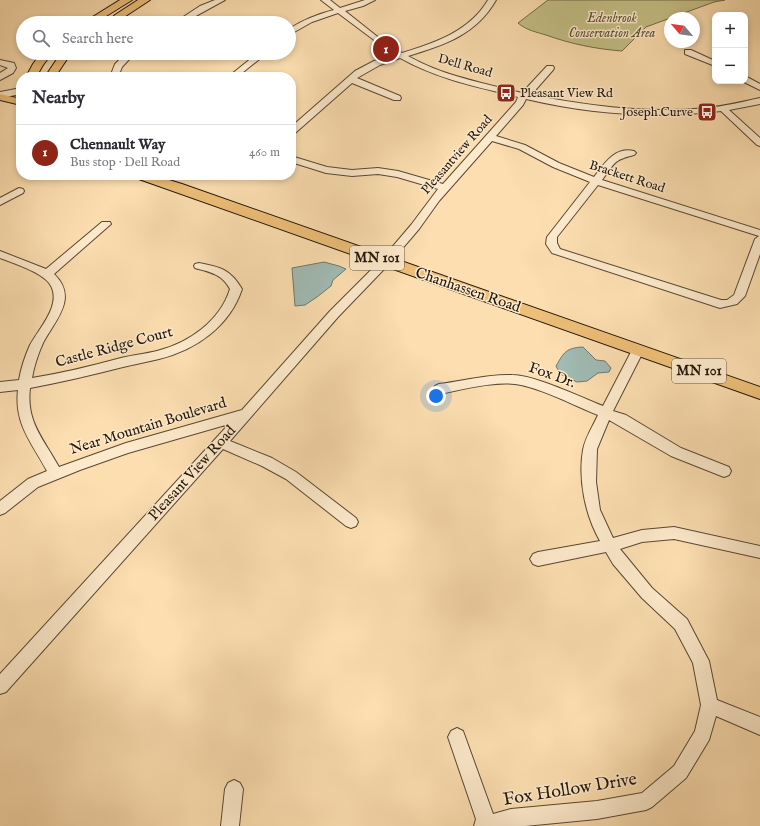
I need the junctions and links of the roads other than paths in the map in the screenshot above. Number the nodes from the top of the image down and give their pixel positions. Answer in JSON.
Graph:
{"nodes":[{"id":1,"x":127,"y":0,"type":"edge"},
{"id":2,"x":146,"y":0,"type":"edge"},
{"id":3,"x":221,"y":0,"type":"edge"},
{"id":4,"x":325,"y":0,"type":"edge"},
{"id":5,"x":371,"y":0,"type":"edge"},
{"id":6,"x":492,"y":0,"type":"edge"},
{"id":7,"x":338,"y":10,"type":"junction"},
{"id":8,"x":100,"y":16,"type":"edge"},
{"id":9,"x":119,"y":16,"type":"edge"},
{"id":10,"x":190,"y":16,"type":"edge"},
{"id":11,"x":296,"y":28,"type":"edge"},
{"id":12,"x":688,"y":52,"type":"dead end"},
{"id":13,"x":399,"y":55,"type":"junction"},
{"id":14,"x":41,"y":60,"type":"edge"},
{"id":15,"x":61,"y":60,"type":"edge"},
{"id":16,"x":124,"y":60,"type":"edge"},
{"id":17,"x":254,"y":60,"type":"edge"},
{"id":18,"x":0,"y":62,"type":"edge"},
{"id":19,"x":712,"y":63,"type":"edge"},
{"id":20,"x":550,"y":68,"type":"dead end"},
{"id":21,"x":34,"y":72,"type":"edge"},
{"id":22,"x":53,"y":72,"type":"edge"},
{"id":23,"x":116,"y":72,"type":"edge"},
{"id":24,"x":238,"y":72,"type":"edge"},
{"id":25,"x":0,"y":77,"type":"edge"},
{"id":26,"x":350,"y":79,"type":"junction"},
{"id":27,"x":748,"y":81,"type":"edge"},
{"id":28,"x":760,"y":87,"type":"edge"},
{"id":29,"x":16,"y":92,"type":"edge"},
{"id":30,"x":0,"y":96,"type":"edge"},
{"id":31,"x":523,"y":96,"type":"junction"},
{"id":32,"x":397,"y":98,"type":"dead end"},
{"id":33,"x":16,"y":101,"type":"edge"},
{"id":34,"x":760,"y":101,"type":"edge"},
{"id":35,"x":723,"y":109,"type":"junction"},
{"id":36,"x":296,"y":128,"type":"edge"},
{"id":37,"x":490,"y":137,"type":"junction"},
{"id":38,"x":760,"y":143,"type":"edge"},
{"id":39,"x":631,"y":153,"type":"dead end"},
{"id":40,"x":296,"y":161,"type":"edge"},
{"id":41,"x":157,"y":180,"type":"edge"},
{"id":42,"x":163,"y":180,"type":"edge"},
{"id":43,"x":596,"y":181,"type":"junction"},
{"id":44,"x":177,"y":186,"type":"junction"},
{"id":45,"x":445,"y":188,"type":"junction"},
{"id":46,"x":19,"y":191,"type":"dead end"},
{"id":47,"x":0,"y":202,"type":"edge"},
{"id":48,"x":106,"y":224,"type":"dead end"},
{"id":49,"x":760,"y":233,"type":"edge"},
{"id":50,"x":760,"y":239,"type":"edge"},
{"id":51,"x":0,"y":254,"type":"edge"},
{"id":52,"x":386,"y":261,"type":"junction"},
{"id":53,"x":199,"y":266,"type":"dead end"},
{"id":54,"x":46,"y":275,"type":"junction"},
{"id":55,"x":638,"y":350,"type":"junction"},
{"id":56,"x":24,"y":384,"type":"junction"},
{"id":57,"x":0,"y":387,"type":"edge"},
{"id":58,"x":439,"y":389,"type":"dead end"},
{"id":59,"x":760,"y":393,"type":"edge"},
{"id":60,"x":606,"y":412,"type":"junction"},
{"id":61,"x":246,"y":414,"type":"junction"},
{"id":62,"x":220,"y":442,"type":"junction"},
{"id":63,"x":724,"y":471,"type":"dead end"},
{"id":64,"x":56,"y":474,"type":"junction"},
{"id":65,"x":0,"y":509,"type":"edge"},
{"id":66,"x":352,"y":522,"type":"dead end"},
{"id":67,"x":610,"y":545,"type":"junction"},
{"id":68,"x":760,"y":552,"type":"edge"},
{"id":69,"x":538,"y":559,"type":"dead end"},
{"id":70,"x":0,"y":686,"type":"edge"},
{"id":71,"x":710,"y":706,"type":"junction"},
{"id":72,"x":760,"y":726,"type":"edge"},
{"id":73,"x":457,"y":737,"type":"dead end"},
{"id":74,"x":234,"y":789,"type":"dead end"},
{"id":75,"x":230,"y":826,"type":"edge"},
{"id":76,"x":486,"y":826,"type":"edge"}],
"edges":[{"from":1,"to":8,"type":"main road"},
{"from":2,"to":9,"type":"main road"},
{"from":3,"to":10,"type":"street"},
{"from":4,"to":7,"type":"street","name":"Dell Road"},
{"from":5,"to":7,"type":"street"},
{"from":6,"to":13,"type":"street"},
{"from":7,"to":11,"type":"street"},
{"from":7,"to":13,"type":"street","name":"Dell Road"},
{"from":12,"to":19,"type":"street"},
{"from":13,"to":26,"type":"street"},
{"from":13,"to":31,"type":"street","name":"Dell Road"},
{"from":14,"to":21,"type":"main road"},
{"from":15,"to":22,"type":"main road"},
{"from":16,"to":23,"type":"street"},
{"from":17,"to":24,"type":"street"},
{"from":18,"to":25,"type":"street"},
{"from":20,"to":31,"type":"street","name":"Pleasantview Road"},
{"from":26,"to":32,"type":"street"},
{"from":26,"to":36,"type":"street"},
{"from":27,"to":28,"type":"street"},
{"from":29,"to":30,"type":"street"},
{"from":30,"to":33,"type":"main road"},
{"from":31,"to":35,"type":"street","name":"Dell Road"},
{"from":31,"to":37,"type":"street","name":"Pleasantview Road"},
{"from":34,"to":35,"type":"street","name":"Dell Road"},
{"from":35,"to":38,"type":"street"},
{"from":37,"to":43,"type":"street","name":"Brackett Road"},
{"from":37,"to":45,"type":"street","name":"Pleasantview Road"},
{"from":39,"to":43,"type":"street"},
{"from":40,"to":45,"type":"street"},
{"from":41,"to":44,"type":"main road","number":"MN 101"},
{"from":42,"to":44,"type":"main road","number":"MN 101"},
{"from":43,"to":49,"type":"street","name":"Brackett Road"},
{"from":43,"to":50,"type":"street"},
{"from":44,"to":52,"type":"main road","name":"Chanhassen Road","number":"MN 101"},
{"from":45,"to":52,"type":"street","name":"Pleasantview Road"},
{"from":46,"to":47,"type":"street"},
{"from":48,"to":54,"type":"street"},
{"from":51,"to":54,"type":"street"},
{"from":52,"to":55,"type":"main road","name":"Chanhassen Road","number":"MN 101"},
{"from":52,"to":61,"type":"street","name":"Pleasant View Road"},
{"from":53,"to":56,"type":"street","name":"Castle Ridge Court"},
{"from":54,"to":56,"type":"street"},
{"from":55,"to":59,"type":"main road","name":"Chanhassen Road","number":"MN 101"},
{"from":55,"to":60,"type":"street","name":"Fox Hollow Drive"},
{"from":56,"to":57,"type":"street","name":"Castle Ridge Court"},
{"from":56,"to":64,"type":"street"},
{"from":58,"to":60,"type":"street","name":"Fox Dr."},
{"from":60,"to":63,"type":"street","name":"Fox Dr."},
{"from":60,"to":67,"type":"street","name":"Fox Hollow Drive"},
{"from":61,"to":62,"type":"street","name":"Pleasant View Road"},
{"from":61,"to":64,"type":"street","name":"Near Mountain Boulevard"},
{"from":62,"to":66,"type":"street"},
{"from":62,"to":70,"type":"street","name":"Pleasant View Road"},
{"from":64,"to":65,"type":"street","name":"Near Mountain Boulevard"},
{"from":67,"to":68,"type":"street"},
{"from":67,"to":69,"type":"street"},
{"from":67,"to":71,"type":"street","name":"Fox Hollow Drive"},
{"from":71,"to":72,"type":"street"},
{"from":71,"to":76,"type":"street","name":"Fox Hollow Drive"},
{"from":73,"to":76,"type":"street"},
{"from":74,"to":75,"type":"street"}]}
